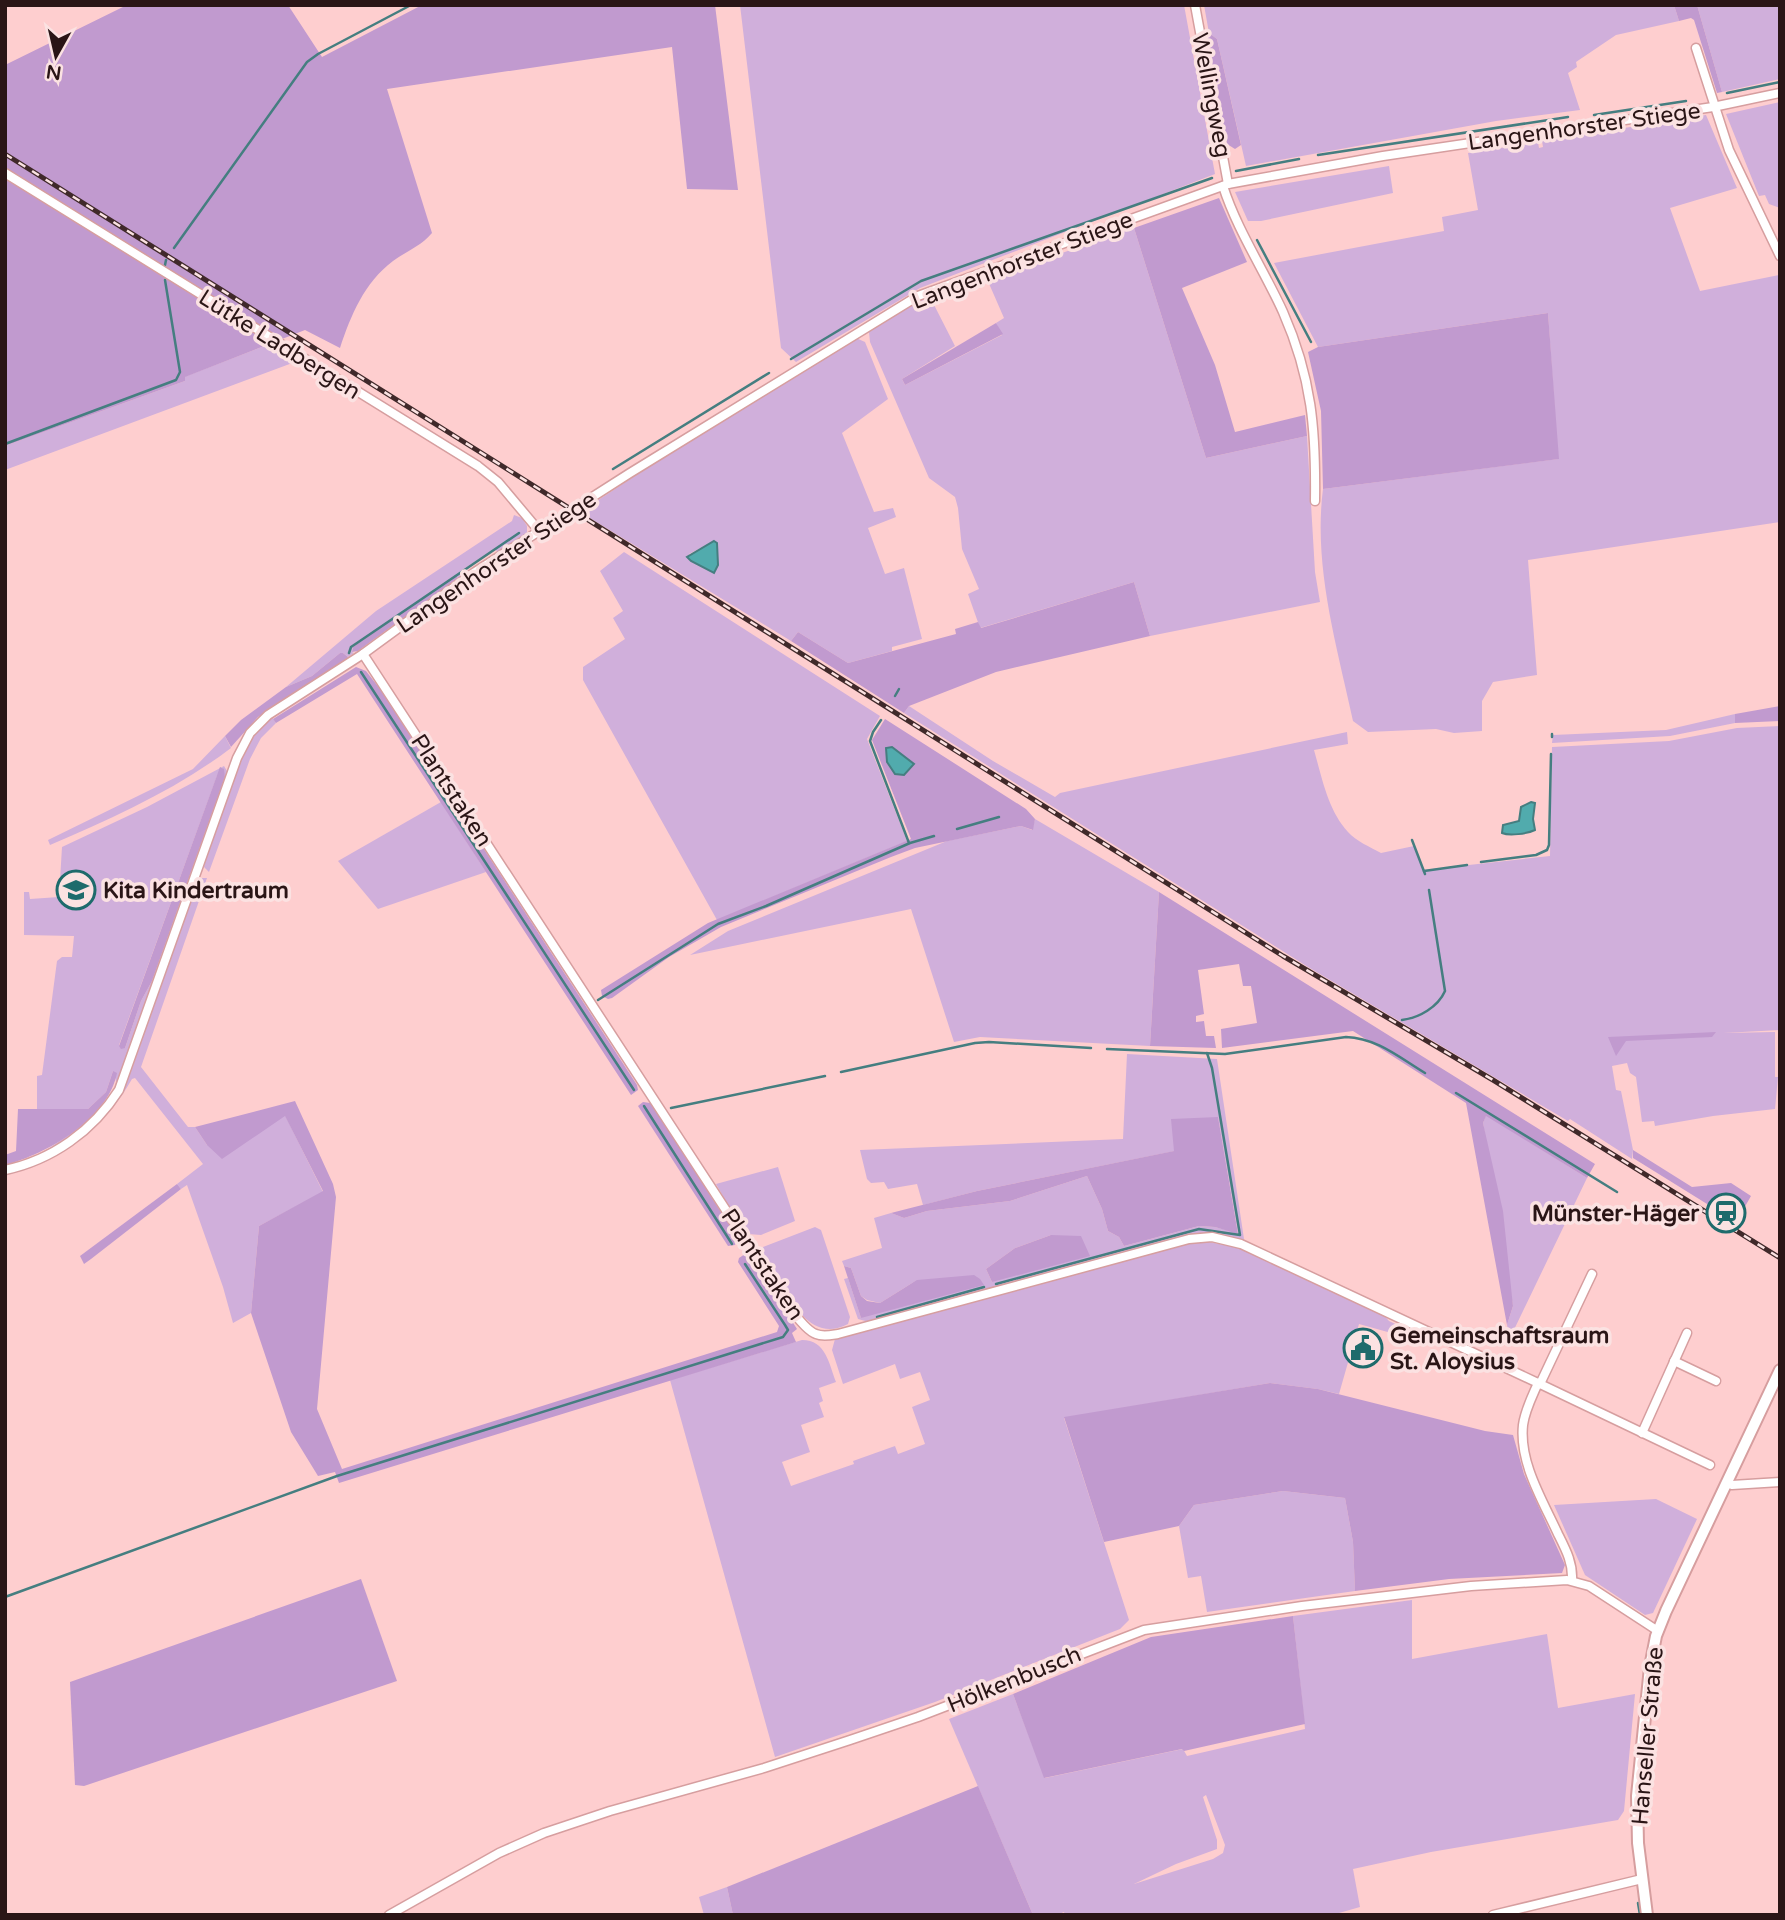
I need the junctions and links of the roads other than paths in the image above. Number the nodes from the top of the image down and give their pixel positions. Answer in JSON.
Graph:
{"nodes":[{"id":1,"x":1195,"y":5,"type":"edge"},
{"id":2,"x":1696,"y":48,"type":"dead end"},
{"id":3,"x":1780,"y":93,"type":"edge"},
{"id":4,"x":1713,"y":107,"type":"junction"},
{"id":5,"x":5,"y":173,"type":"edge"},
{"id":6,"x":1226,"y":185,"type":"junction"},
{"id":7,"x":1780,"y":256,"type":"edge"},
{"id":8,"x":1315,"y":501,"type":"dead end"},
{"id":9,"x":540,"y":532,"type":"junction"},
{"id":10,"x":363,"y":654,"type":"junction"},
{"id":11,"x":5,"y":1170,"type":"edge"},
{"id":12,"x":1592,"y":1274,"type":"dead end"},
{"id":13,"x":1687,"y":1333,"type":"dead end"},
{"id":14,"x":1674,"y":1361,"type":"junction"},
{"id":15,"x":1780,"y":1370,"type":"edge"},
{"id":16,"x":1716,"y":1381,"type":"dead end"},
{"id":17,"x":1539,"y":1384,"type":"junction"},
{"id":18,"x":1642,"y":1433,"type":"junction"},
{"id":19,"x":1710,"y":1465,"type":"dead end"},
{"id":20,"x":1780,"y":1482,"type":"edge"},
{"id":21,"x":1726,"y":1483,"type":"junction"},
{"id":22,"x":1572,"y":1580,"type":"junction"},
{"id":23,"x":1658,"y":1631,"type":"junction"},
{"id":24,"x":1642,"y":1879,"type":"junction"},
{"id":25,"x":389,"y":1915,"type":"edge"},
{"id":26,"x":1493,"y":1915,"type":"edge"},
{"id":27,"x":1647,"y":1915,"type":"edge"}],
"edges":[{"from":1,"to":6,"type":"street","name":"Wellingweg"},
{"from":2,"to":4,"type":"street"},
{"from":3,"to":4,"type":"street","name":"Langenhorster Stiege"},
{"from":4,"to":6,"type":"street","name":"Langenhorster Stiege"},
{"from":4,"to":7,"type":"street"},
{"from":5,"to":9,"type":"street","name":"Lütke Ladbergen"},
{"from":6,"to":8,"type":"street"},
{"from":6,"to":9,"type":"street","name":"Langenhorster Stiege"},
{"from":9,"to":10,"type":"street","name":"Langenhorster Stiege"},
{"from":10,"to":11,"type":"street","name":"Langenhorster Stiege"},
{"from":10,"to":17,"type":"street","name":"Plantstaken"},
{"from":12,"to":17,"type":"street"},
{"from":13,"to":14,"type":"street"},
{"from":14,"to":16,"type":"street"},
{"from":14,"to":18,"type":"street"},
{"from":15,"to":21,"type":"main road","name":"Hanseller Straße"},
{"from":17,"to":18,"type":"street","name":"Plantstaken"},
{"from":17,"to":22,"type":"street"},
{"from":18,"to":19,"type":"street","name":"Plantstaken"},
{"from":20,"to":21,"type":"street"},
{"from":21,"to":23,"type":"main road","name":"Hanseller Straße"},
{"from":22,"to":23,"type":"street","name":"Hölkenbusch"},
{"from":22,"to":25,"type":"street","name":"Hölkenbusch"},
{"from":23,"to":24,"type":"main road","name":"Hanseller Straße"},
{"from":24,"to":26,"type":"street"},
{"from":24,"to":27,"type":"main road","name":"Hanseller Straße"}]}
